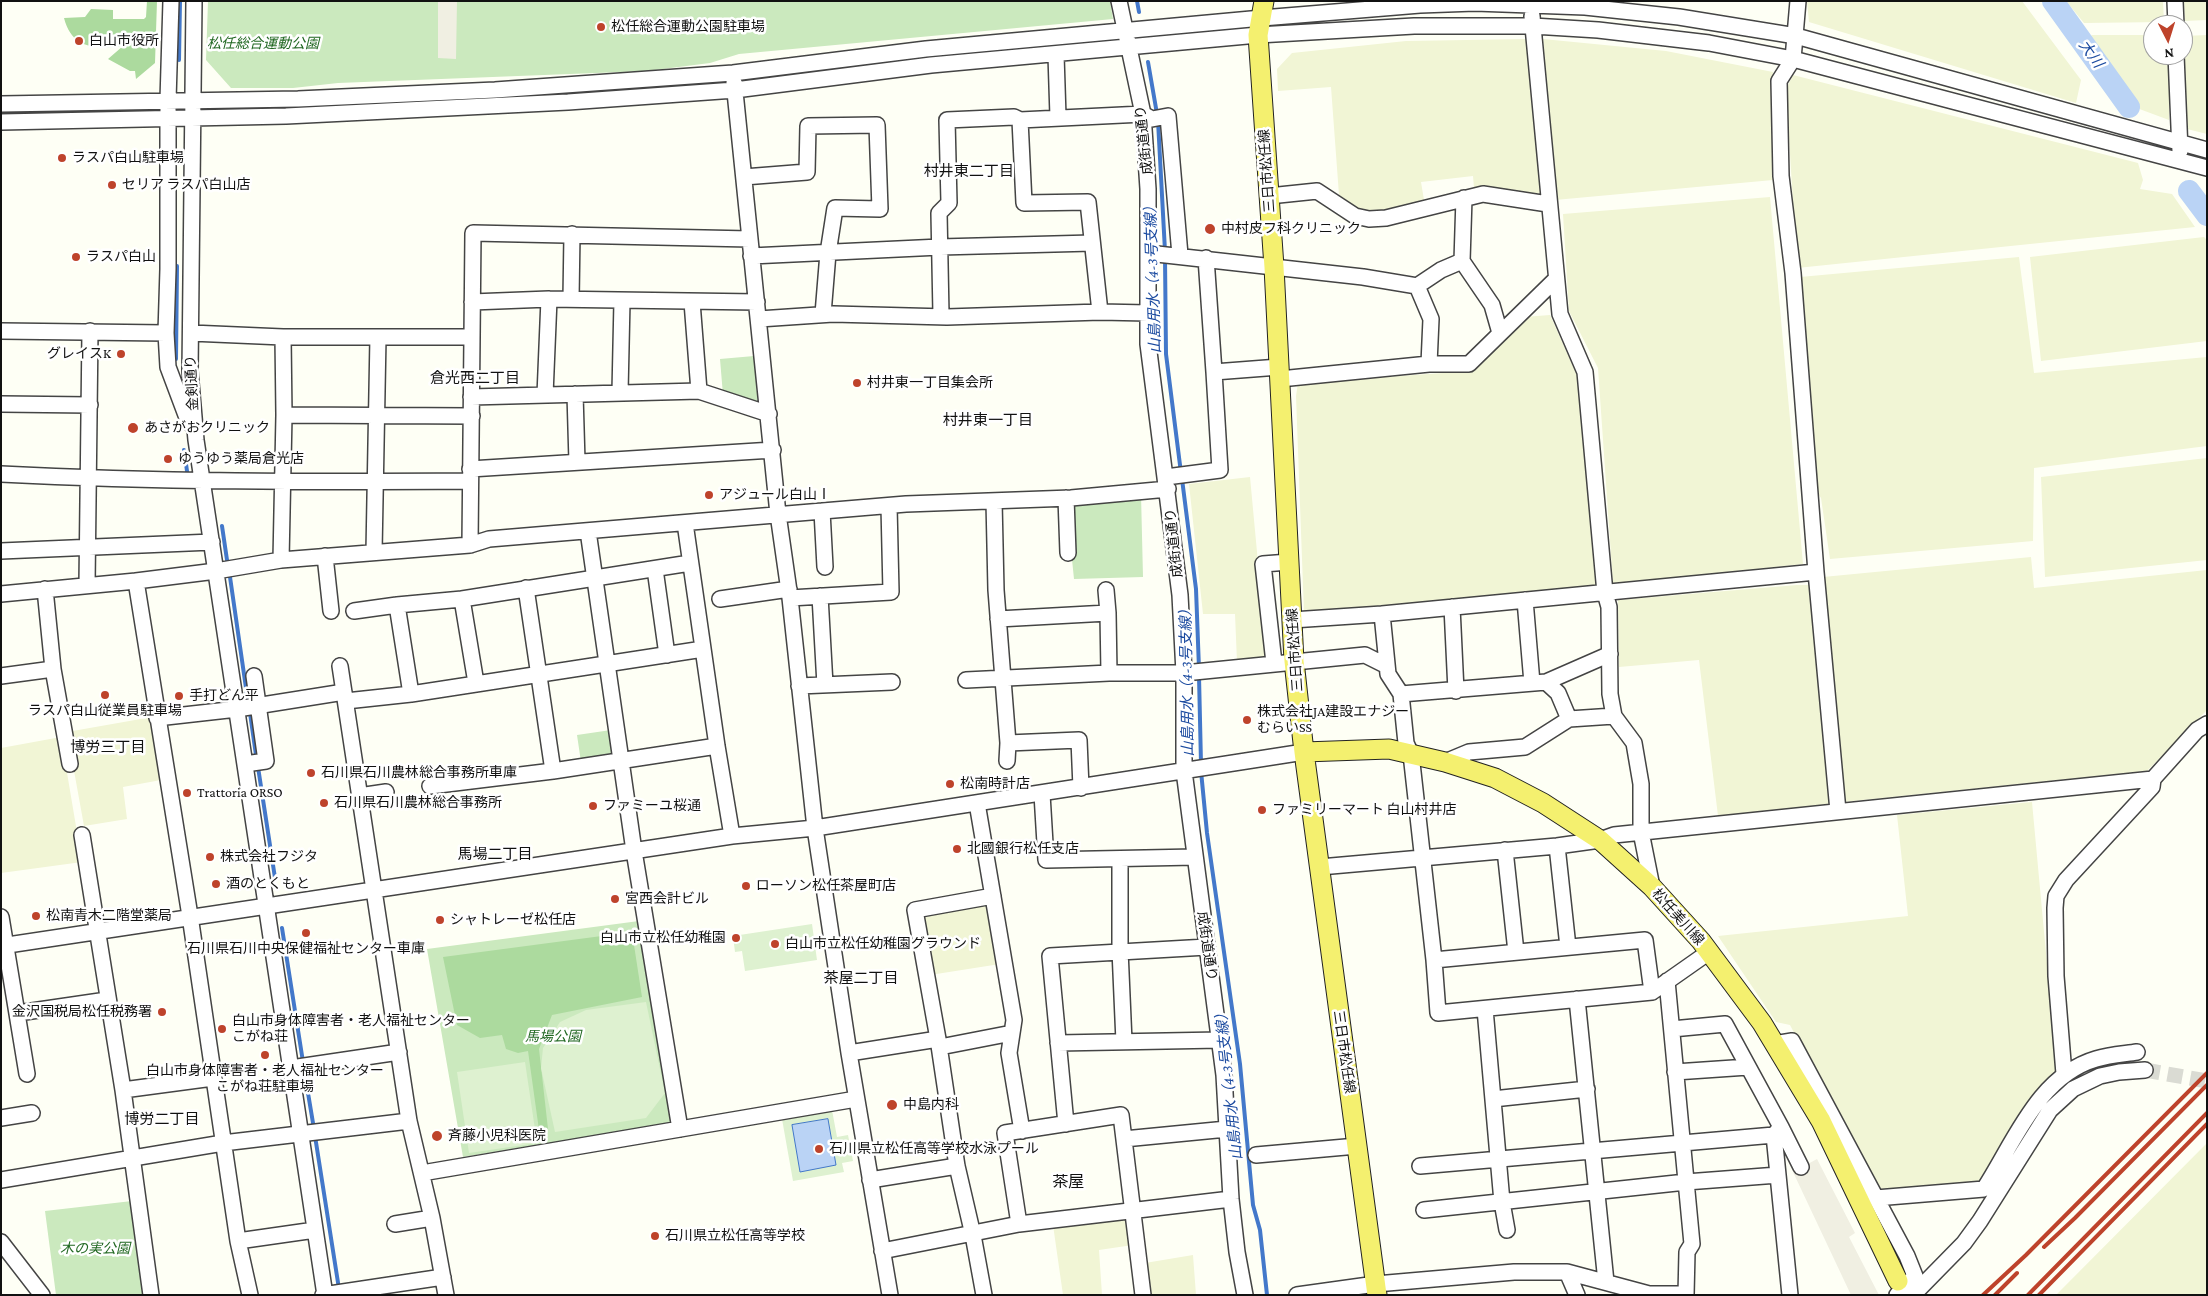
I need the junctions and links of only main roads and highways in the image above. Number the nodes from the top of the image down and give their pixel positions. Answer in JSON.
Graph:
{"nodes":[{"id":1,"x":1262,"y":18,"type":"edge"},
{"id":2,"x":1304,"y":752,"type":"junction"},
{"id":3,"x":1897,"y":1288,"type":"edge"},
{"id":4,"x":1377,"y":1289,"type":"edge"}],
"edges":[{"from":1,"to":2,"type":"main road","name":"三日市松任線"},
{"from":2,"to":3,"type":"main road","name":"松任美川線"},
{"from":2,"to":4,"type":"main road","name":"三日市松任線"}]}
